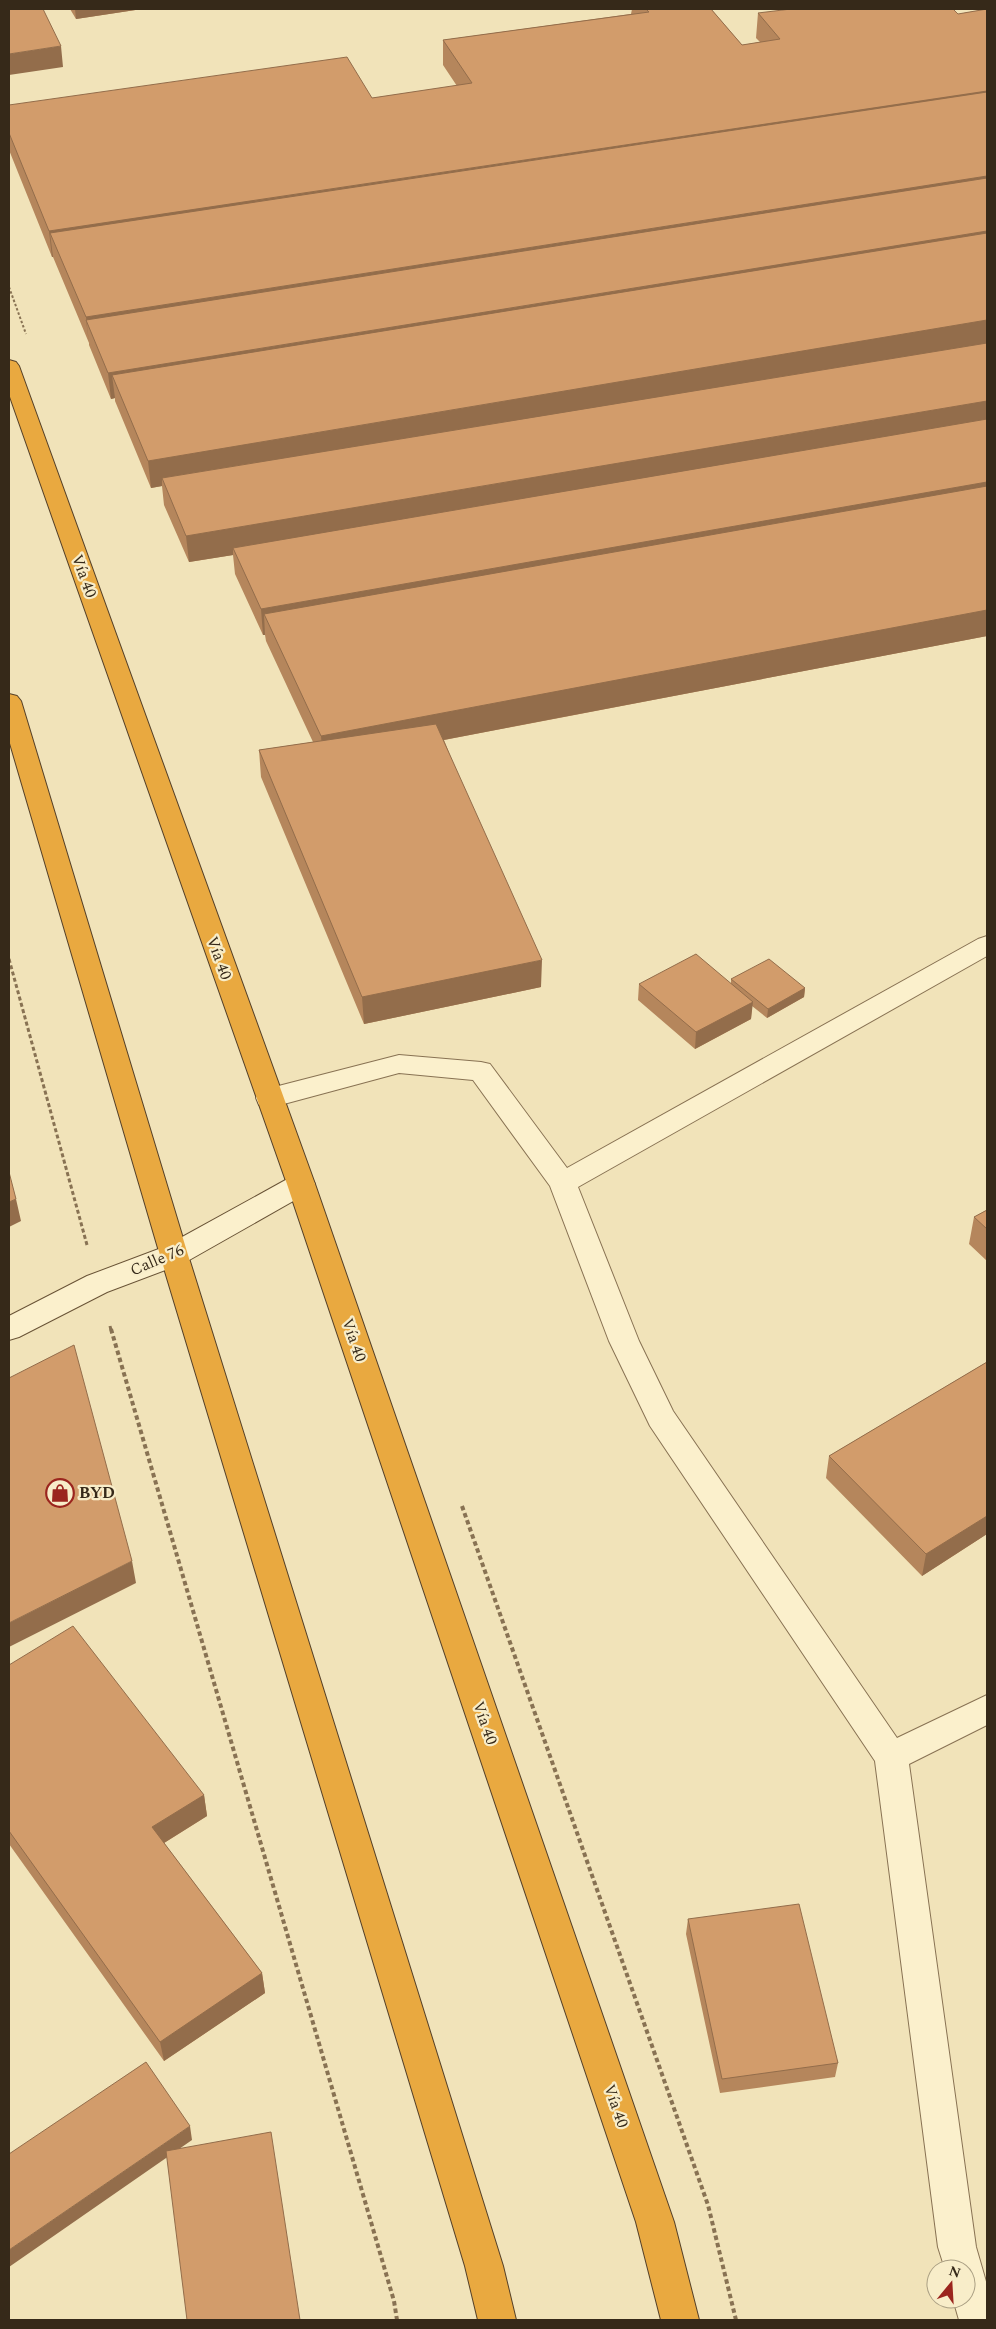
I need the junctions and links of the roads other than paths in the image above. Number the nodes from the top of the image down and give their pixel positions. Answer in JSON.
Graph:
{"nodes":[{"id":1,"x":9,"y":366,"type":"edge"},
{"id":2,"x":9,"y":701,"type":"edge"},
{"id":3,"x":987,"y":945,"type":"edge"},
{"id":4,"x":269,"y":1098,"type":"junction"},
{"id":5,"x":563,"y":1183,"type":"junction"},
{"id":6,"x":300,"y":1184,"type":"junction"},
{"id":7,"x":174,"y":1255,"type":"junction"},
{"id":8,"x":9,"y":1329,"type":"edge"},
{"id":9,"x":987,"y":1709,"type":"edge"},
{"id":10,"x":891,"y":1757,"type":"junction"},
{"id":11,"x":961,"y":2259,"type":"edge"},
{"id":12,"x":496,"y":2320,"type":"edge"},
{"id":13,"x":680,"y":2320,"type":"edge"}],
"edges":[{"from":1,"to":4,"type":"highway","name":"Vía 40"},
{"from":2,"to":7,"type":"highway"},
{"from":3,"to":5,"type":"street"},
{"from":4,"to":5,"type":"street"},
{"from":4,"to":6,"type":"highway","name":"Vía 40"},
{"from":5,"to":10,"type":"street"},
{"from":6,"to":7,"type":"street","name":"Calle 76"},
{"from":6,"to":13,"type":"highway","name":"Vía 40"},
{"from":7,"to":8,"type":"street","name":"Calle 76"},
{"from":7,"to":12,"type":"highway"},
{"from":9,"to":10,"type":"street"},
{"from":10,"to":11,"type":"street"}]}
